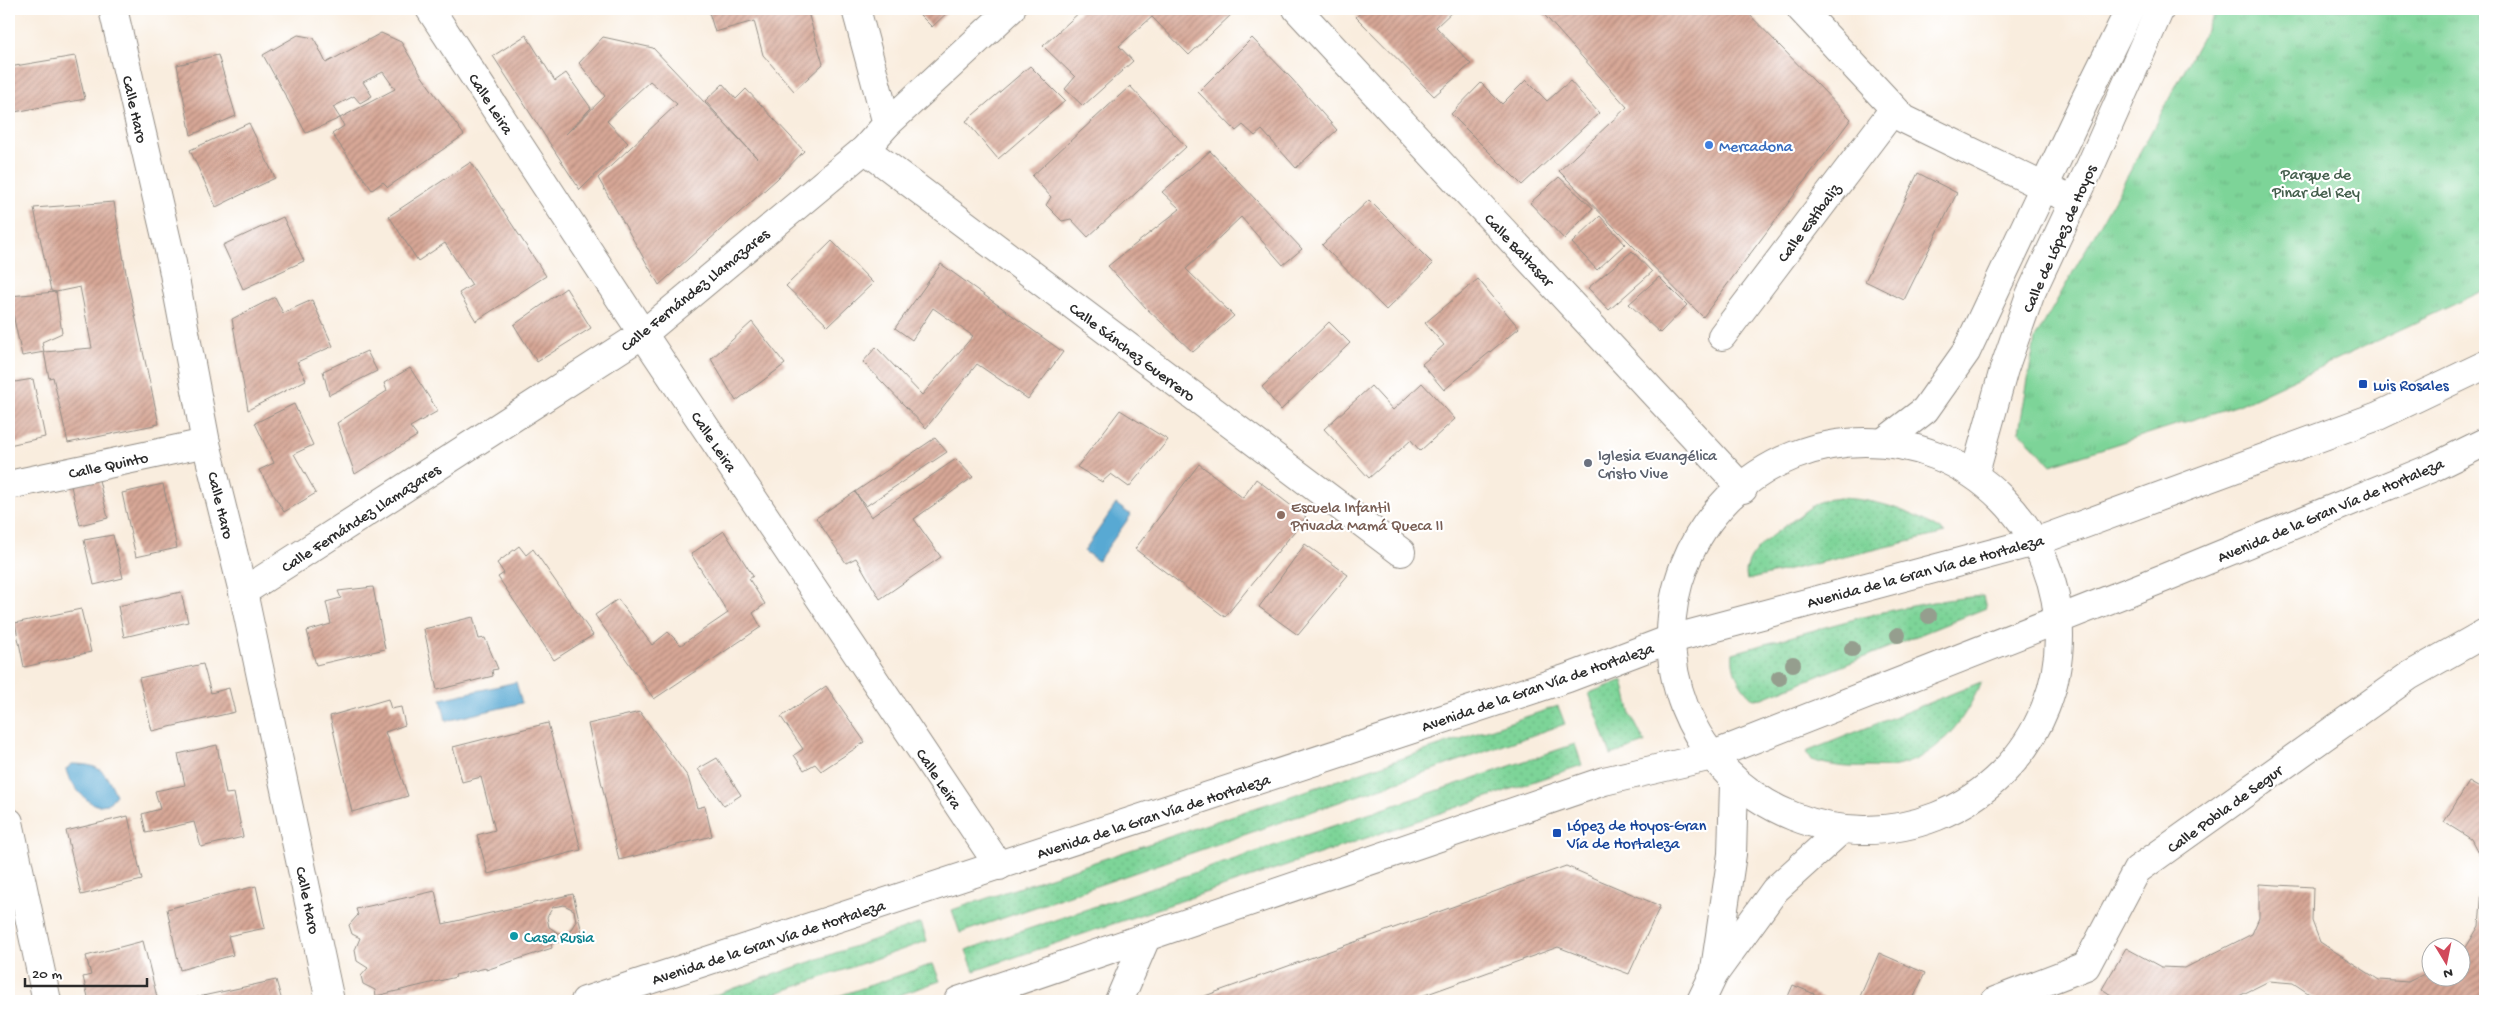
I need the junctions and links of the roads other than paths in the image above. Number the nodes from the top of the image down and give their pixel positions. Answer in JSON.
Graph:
{"nodes":[{"id":1,"x":113,"y":9,"type":"edge"},
{"id":2,"x":856,"y":9,"type":"edge"},
{"id":3,"x":1011,"y":9,"type":"edge"},
{"id":4,"x":1297,"y":9,"type":"edge"},
{"id":5,"x":1800,"y":9,"type":"edge"},
{"id":6,"x":2130,"y":9,"type":"edge"},
{"id":7,"x":2160,"y":9,"type":"edge"},
{"id":8,"x":435,"y":11,"type":"edge"},
{"id":9,"x":1894,"y":109,"type":"junction"},
{"id":10,"x":887,"y":124,"type":"junction"},
{"id":11,"x":865,"y":149,"type":"junction"},
{"id":12,"x":2044,"y":188,"type":"junction"},
{"id":13,"x":2074,"y":200,"type":"junction"},
{"id":14,"x":643,"y":334,"type":"junction"},
{"id":15,"x":1722,"y":336,"type":"dead end"},
{"id":16,"x":2485,"y":365,"type":"edge"},
{"id":17,"x":1886,"y":440,"type":"junction"},
{"id":18,"x":2485,"y":442,"type":"edge"},
{"id":19,"x":206,"y":443,"type":"junction"},
{"id":20,"x":1976,"y":473,"type":"junction"},
{"id":21,"x":9,"y":485,"type":"edge"},
{"id":22,"x":1743,"y":489,"type":"junction"},
{"id":23,"x":2038,"y":541,"type":"junction"},
{"id":24,"x":1401,"y":552,"type":"dead end"},
{"id":25,"x":243,"y":592,"type":"junction"},
{"id":26,"x":2064,"y":618,"type":"junction"},
{"id":27,"x":2485,"y":633,"type":"edge"},
{"id":28,"x":1668,"y":640,"type":"junction"},
{"id":29,"x":1708,"y":757,"type":"junction"},
{"id":30,"x":1734,"y":784,"type":"junction"},
{"id":31,"x":9,"y":822,"type":"edge"},
{"id":32,"x":1840,"y":831,"type":"junction"},
{"id":33,"x":999,"y":866,"type":"junction"},
{"id":34,"x":1146,"y":938,"type":"junction"},
{"id":35,"x":1714,"y":974,"type":"junction"},
{"id":36,"x":47,"y":1001,"type":"edge"},
{"id":37,"x":330,"y":1001,"type":"edge"},
{"id":38,"x":585,"y":1001,"type":"edge"},
{"id":39,"x":958,"y":1001,"type":"edge"},
{"id":40,"x":1119,"y":1001,"type":"edge"},
{"id":41,"x":1701,"y":1001,"type":"edge"},
{"id":42,"x":1995,"y":1001,"type":"edge"}],
"edges":[{"from":1,"to":19,"type":"street","name":"Calle Haro"},
{"from":2,"to":10,"type":"street"},
{"from":3,"to":10,"type":"street","name":"Calle Fernández Llamazares"},
{"from":4,"to":22,"type":"street","name":"Calle Baltasar"},
{"from":5,"to":9,"type":"street"},
{"from":6,"to":12,"type":"street","name":"Calle de López de Hoyos"},
{"from":7,"to":13,"type":"street","name":"Calle de López de Hoyos"},
{"from":8,"to":14,"type":"street","name":"Calle Leira"},
{"from":9,"to":12,"type":"street"},
{"from":9,"to":15,"type":"street","name":"Calle Estíbaliz"},
{"from":10,"to":11,"type":"street","name":"Calle Fernández Llamazares"},
{"from":11,"to":14,"type":"street","name":"Calle Fernández Llamazares"},
{"from":11,"to":24,"type":"street","name":"Calle Sánchez Guerrero"},
{"from":12,"to":13,"type":"street"},
{"from":12,"to":17,"type":"street","name":"Calle de López de Hoyos"},
{"from":13,"to":20,"type":"street","name":"Calle de López de Hoyos"},
{"from":14,"to":25,"type":"street","name":"Calle Fernández Llamazares"},
{"from":14,"to":33,"type":"street","name":"Calle Leira"},
{"from":16,"to":23,"type":"street","name":"Avenida de la Gran Vía de Hortaleza"},
{"from":17,"to":20,"type":"street"},
{"from":17,"to":22,"type":"street"},
{"from":18,"to":26,"type":"street","name":"Avenida de la Gran Vía de Hortaleza"},
{"from":19,"to":21,"type":"street","name":"Calle Quinto"},
{"from":19,"to":25,"type":"street","name":"Calle Haro"},
{"from":20,"to":23,"type":"street"},
{"from":22,"to":28,"type":"street"},
{"from":23,"to":26,"type":"street"},
{"from":23,"to":28,"type":"street","name":"Avenida de la Gran Vía de Hortaleza"},
{"from":25,"to":37,"type":"street","name":"Calle Haro"},
{"from":26,"to":29,"type":"street","name":"Avenida de la Gran Vía de Hortaleza"},
{"from":26,"to":32,"type":"street"},
{"from":27,"to":42,"type":"street","name":"Calle Pobla de Segur"},
{"from":28,"to":29,"type":"street"},
{"from":28,"to":33,"type":"street","name":"Avenida de la Gran Vía de Hortaleza"},
{"from":29,"to":30,"type":"street"},
{"from":29,"to":34,"type":"street","name":"Avenida de la Gran Vía de Hortaleza"},
{"from":30,"to":32,"type":"street"},
{"from":30,"to":35,"type":"street"},
{"from":31,"to":36,"type":"street"},
{"from":32,"to":35,"type":"street"},
{"from":33,"to":38,"type":"street","name":"Avenida de la Gran Vía de Hortaleza"},
{"from":34,"to":39,"type":"street","name":"Avenida de la Gran Vía de Hortaleza"},
{"from":34,"to":40,"type":"street"},
{"from":35,"to":41,"type":"street"}]}
